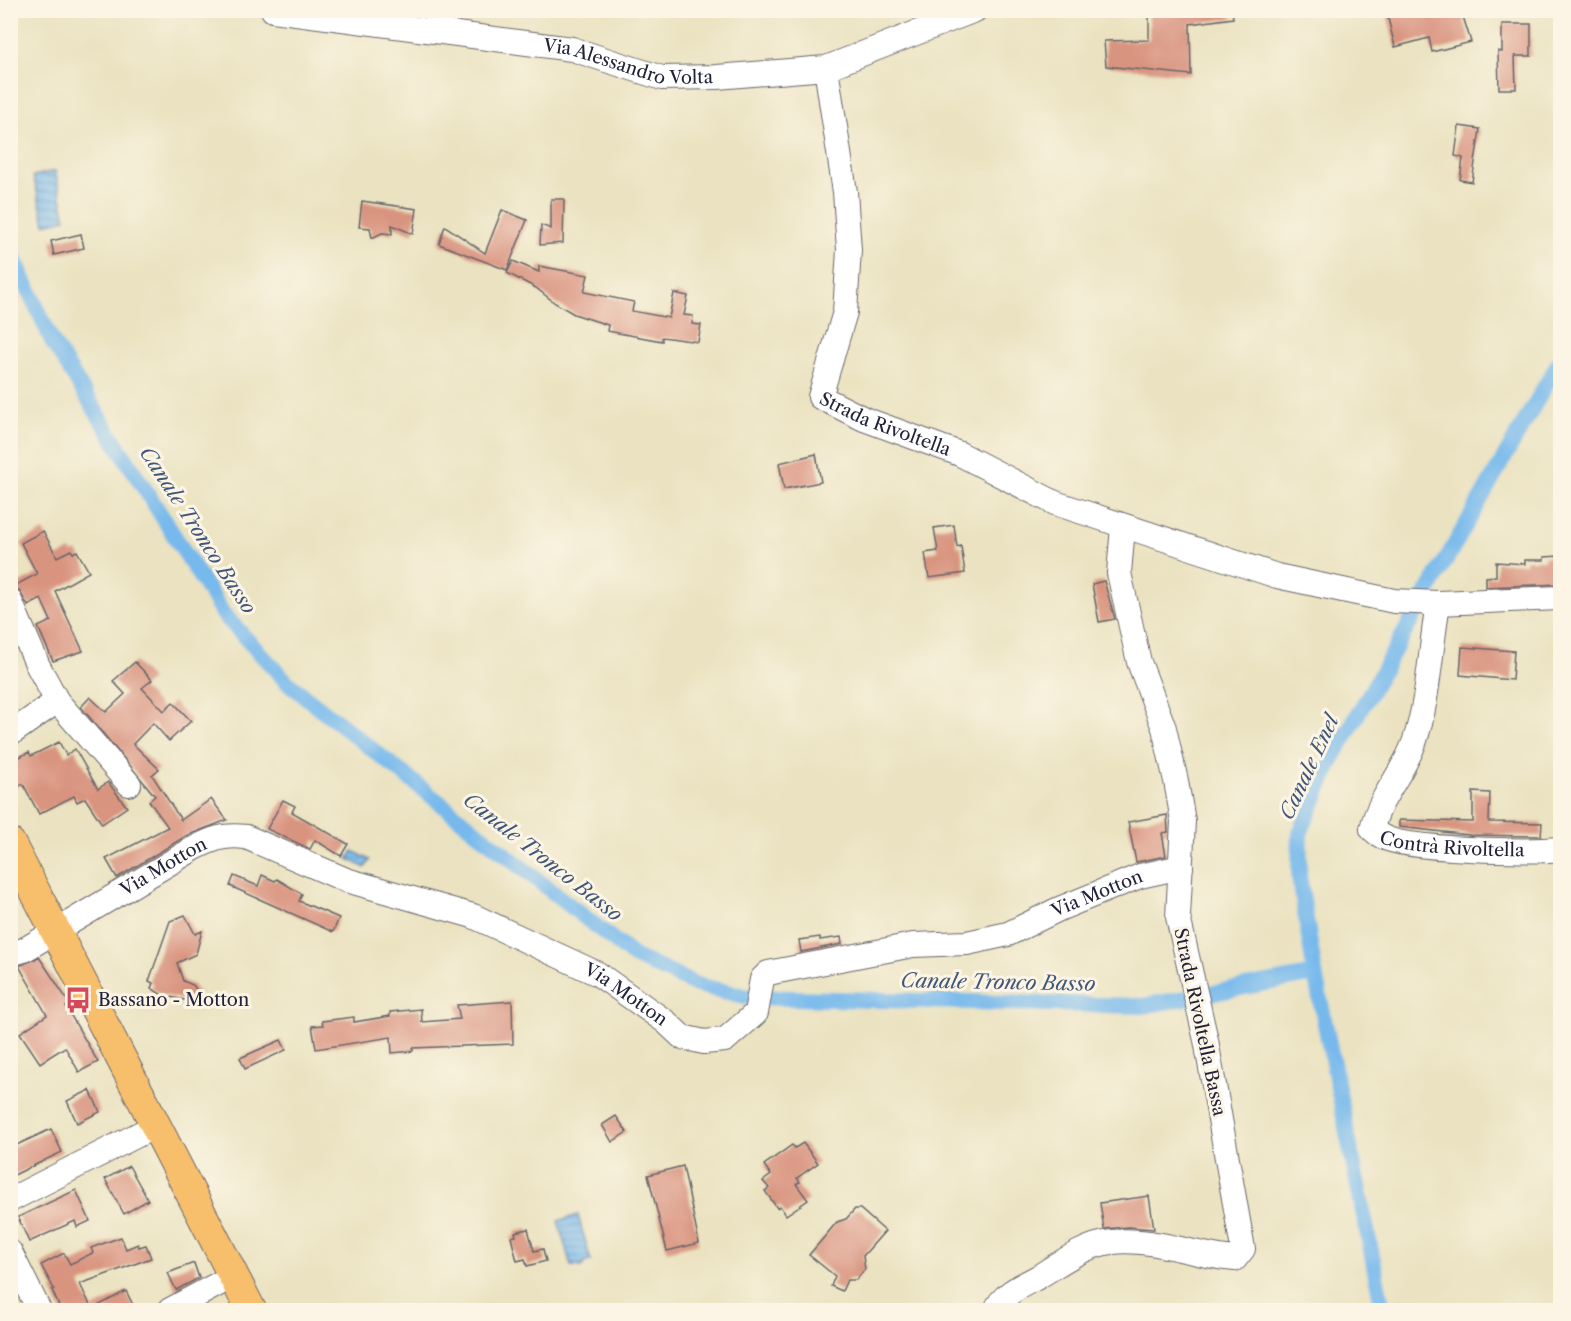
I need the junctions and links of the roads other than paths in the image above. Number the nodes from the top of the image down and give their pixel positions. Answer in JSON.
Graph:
{"nodes":[{"id":1,"x":273,"y":10,"type":"edge"},
{"id":2,"x":975,"y":10,"type":"edge"},
{"id":3,"x":826,"y":68,"type":"junction"},
{"id":4,"x":1123,"y":527,"type":"junction"},
{"id":5,"x":1560,"y":598,"type":"edge"},
{"id":6,"x":10,"y":601,"type":"edge"},
{"id":7,"x":1438,"y":603,"type":"junction"},
{"id":8,"x":57,"y":701,"type":"junction"},
{"id":9,"x":10,"y":734,"type":"edge"},
{"id":10,"x":129,"y":784,"type":"dead end"},
{"id":11,"x":10,"y":843,"type":"edge"},
{"id":12,"x":1560,"y":849,"type":"edge"},
{"id":13,"x":1181,"y":867,"type":"junction"},
{"id":14,"x":56,"y":930,"type":"junction"},
{"id":15,"x":10,"y":954,"type":"edge"},
{"id":16,"x":155,"y":1126,"type":"junction"},
{"id":17,"x":10,"y":1200,"type":"edge"},
{"id":18,"x":10,"y":1252,"type":"edge"},
{"id":19,"x":233,"y":1276,"type":"junction"},
{"id":20,"x":39,"y":1311,"type":"edge"},
{"id":21,"x":170,"y":1311,"type":"edge"},
{"id":22,"x":251,"y":1311,"type":"edge"},
{"id":23,"x":996,"y":1311,"type":"edge"}],
"edges":[{"from":1,"to":3,"type":"street","name":"Via Alessandro Volta"},
{"from":2,"to":3,"type":"street","name":"Via Alessandro Volta"},
{"from":3,"to":4,"type":"street","name":"Strada Rivoltella"},
{"from":4,"to":7,"type":"street"},
{"from":4,"to":13,"type":"street","name":"Strada Rivoltella Bassa"},
{"from":5,"to":7,"type":"street"},
{"from":6,"to":8,"type":"street"},
{"from":7,"to":12,"type":"street","name":"Contrà Rivoltella"},
{"from":8,"to":9,"type":"street"},
{"from":8,"to":10,"type":"street"},
{"from":11,"to":14,"type":"main road"},
{"from":13,"to":14,"type":"street","name":"Via Motton"},
{"from":13,"to":23,"type":"street","name":"Strada Rivoltella Bassa"},
{"from":14,"to":15,"type":"street","name":"Via Motton"},
{"from":14,"to":16,"type":"main road"},
{"from":16,"to":17,"type":"street"},
{"from":16,"to":19,"type":"main road"},
{"from":18,"to":20,"type":"street"},
{"from":19,"to":21,"type":"street"},
{"from":19,"to":22,"type":"main road"}]}
